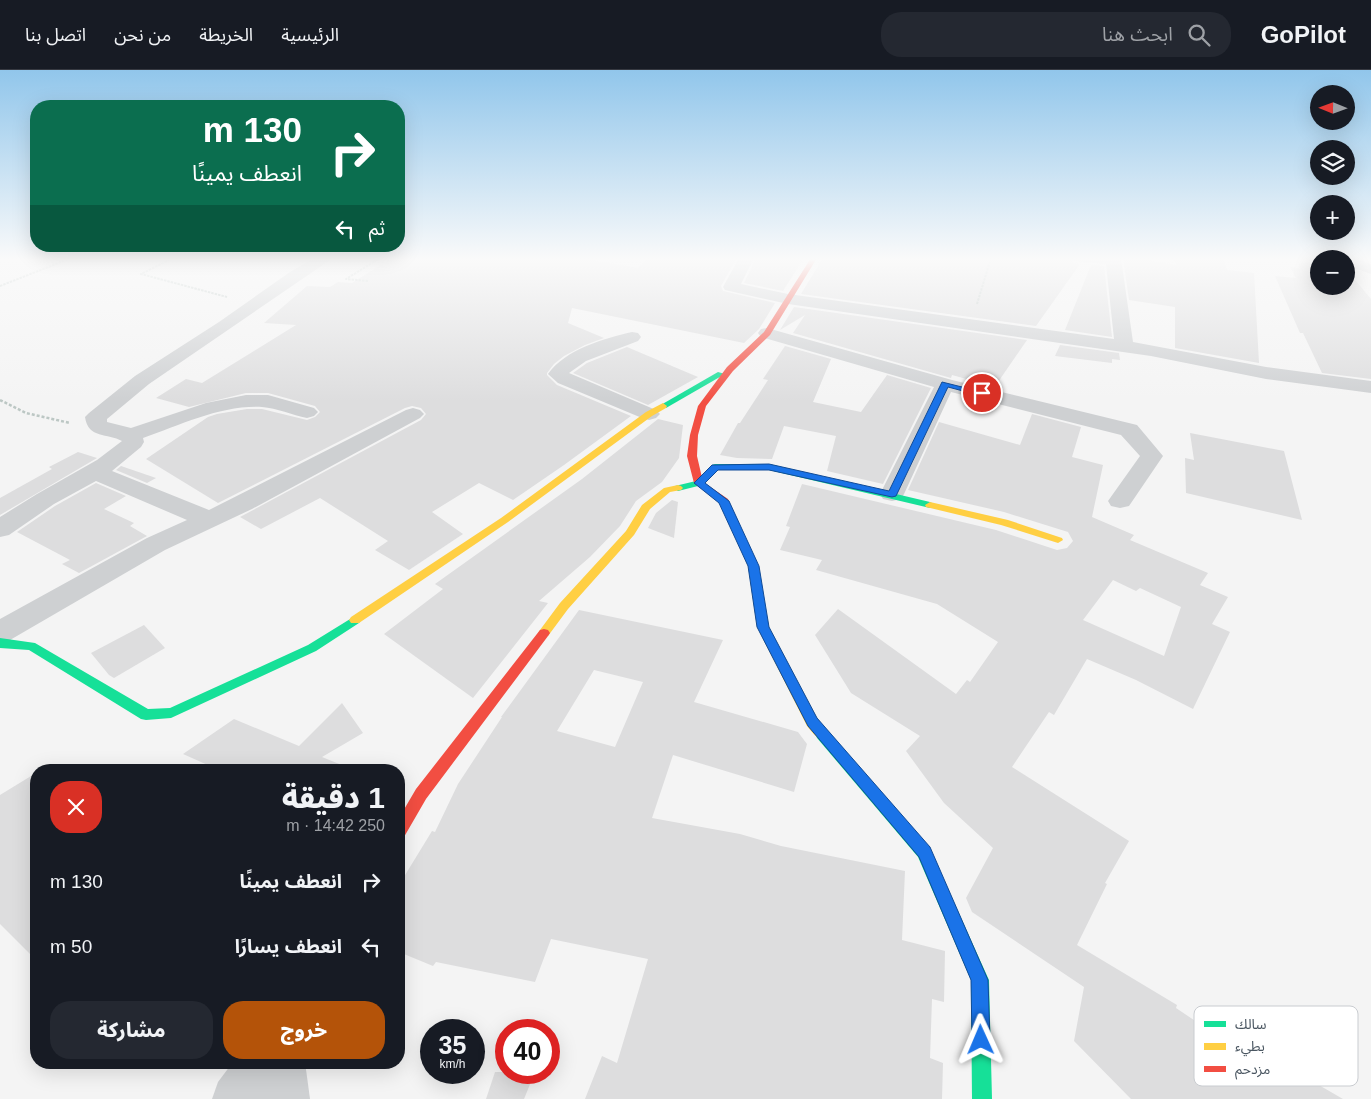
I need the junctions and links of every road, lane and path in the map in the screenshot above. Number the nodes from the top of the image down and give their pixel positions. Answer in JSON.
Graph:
{"nodes":[{"id":1,"x":253,"y":306,"type":"edge"},
{"id":2,"x":784,"y":306,"type":"edge"},
{"id":3,"x":836,"y":306,"type":"edge"},
{"id":4,"x":977,"y":306,"type":"edge"},
{"id":5,"x":1120,"y":306,"type":"edge"},
{"id":6,"x":971,"y":326,"type":"junction"},
{"id":7,"x":767,"y":333,"type":"junction"},
{"id":8,"x":632,"y":337,"type":"dead end"},
{"id":9,"x":1124,"y":347,"type":"junction"},
{"id":10,"x":730,"y":369,"type":"junction"},
{"id":11,"x":945,"y":384,"type":"junction"},
{"id":12,"x":1371,"y":387,"type":"edge"},
{"id":13,"x":0,"y":400,"type":"edge"},
{"id":14,"x":307,"y":412,"type":"dead end"},
{"id":15,"x":413,"y":414,"type":"dead end"},
{"id":16,"x":649,"y":414,"type":"junction"},
{"id":17,"x":97,"y":425,"type":"junction"},
{"id":18,"x":132,"y":435,"type":"junction"},
{"id":19,"x":95,"y":472,"type":"junction"},
{"id":20,"x":699,"y":483,"type":"junction"},
{"id":21,"x":892,"y":494,"type":"junction"},
{"id":22,"x":1120,"y":501,"type":"dead end"},
{"id":23,"x":210,"y":520,"type":"junction"},
{"id":24,"x":0,"y":529,"type":"edge"},
{"id":25,"x":1058,"y":540,"type":"dead end"},
{"id":26,"x":0,"y":632,"type":"edge"},
{"id":27,"x":0,"y":643,"type":"edge"},
{"id":28,"x":405,"y":822,"type":"edge"},
{"id":29,"x":256,"y":1069,"type":"edge"},
{"id":30,"x":283,"y":1069,"type":"edge"},
{"id":31,"x":235,"y":1099,"type":"edge"},
{"id":32,"x":287,"y":1099,"type":"edge"},
{"id":33,"x":982,"y":1099,"type":"edge"}],
"edges":[{"from":1,"to":17,"type":"street"},
{"from":2,"to":7,"type":"street"},
{"from":3,"to":6,"type":"street"},
{"from":4,"to":6,"type":"path"},
{"from":5,"to":9,"type":"street"},
{"from":6,"to":9,"type":"street"},
{"from":7,"to":10,"type":"street"},
{"from":7,"to":11,"type":"street"},
{"from":8,"to":16,"type":"street"},
{"from":9,"to":12,"type":"street"},
{"from":10,"to":16,"type":"street"},
{"from":10,"to":20,"type":"street"},
{"from":11,"to":21,"type":"street"},
{"from":11,"to":22,"type":"street"},
{"from":13,"to":17,"type":"path"},
{"from":14,"to":18,"type":"street"},
{"from":15,"to":23,"type":"street"},
{"from":16,"to":27,"type":"street"},
{"from":17,"to":18,"type":"street"},
{"from":18,"to":19,"type":"street"},
{"from":19,"to":23,"type":"street"},
{"from":19,"to":24,"type":"street"},
{"from":20,"to":21,"type":"street"},
{"from":20,"to":28,"type":"street"},
{"from":20,"to":33,"type":"street"},
{"from":21,"to":25,"type":"street"},
{"from":23,"to":26,"type":"street"},
{"from":29,"to":31,"type":"street"},
{"from":30,"to":32,"type":"street"}]}
